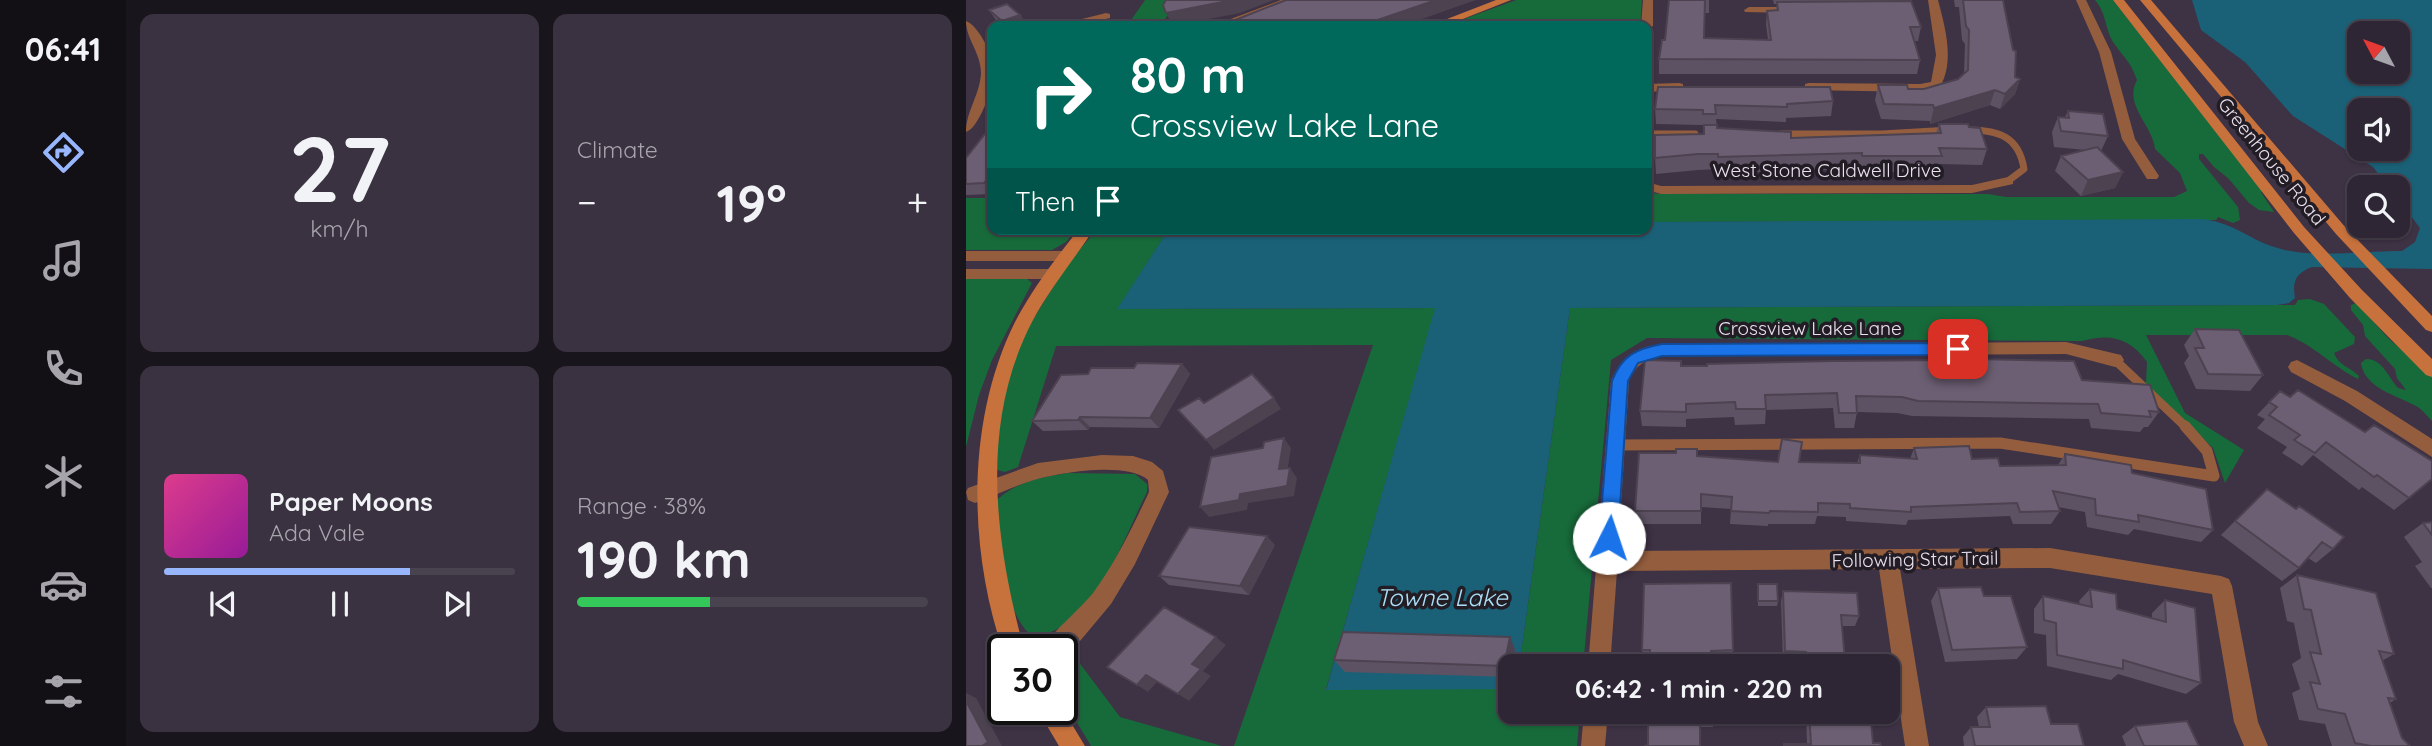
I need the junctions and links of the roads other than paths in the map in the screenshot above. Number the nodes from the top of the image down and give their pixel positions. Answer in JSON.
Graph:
{"nodes":[{"id":1,"x":1291,"y":0,"type":"edge"},
{"id":2,"x":1506,"y":0,"type":"edge"},
{"id":3,"x":1648,"y":0,"type":"edge"},
{"id":4,"x":2081,"y":0,"type":"edge"},
{"id":5,"x":2118,"y":0,"type":"edge"},
{"id":6,"x":2145,"y":0,"type":"edge"},
{"id":7,"x":1934,"y":5,"type":"edge"},
{"id":8,"x":1922,"y":9,"type":"dead end"},
{"id":9,"x":1749,"y":10,"type":"dead end"},
{"id":10,"x":1816,"y":10,"type":"edge"},
{"id":11,"x":1106,"y":16,"type":"dead end"},
{"id":12,"x":1083,"y":21,"type":"edge"},
{"id":13,"x":1232,"y":21,"type":"edge"},
{"id":14,"x":1449,"y":21,"type":"edge"},
{"id":15,"x":1647,"y":21,"type":"edge"},
{"id":16,"x":966,"y":24,"type":"edge"},
{"id":17,"x":987,"y":46,"type":"edge"},
{"id":18,"x":987,"y":67,"type":"edge"},
{"id":19,"x":1798,"y":87,"type":"edge"},
{"id":20,"x":1652,"y":88,"type":"edge"},
{"id":21,"x":1688,"y":88,"type":"edge"},
{"id":22,"x":966,"y":128,"type":"edge"},
{"id":23,"x":1652,"y":134,"type":"edge"},
{"id":24,"x":1702,"y":134,"type":"edge"},
{"id":25,"x":1772,"y":134,"type":"edge"},
{"id":26,"x":2152,"y":176,"type":"dead end"},
{"id":27,"x":2008,"y":181,"type":"joint"},
{"id":28,"x":1652,"y":187,"type":"edge"},
{"id":29,"x":1082,"y":235,"type":"edge"},
{"id":30,"x":966,"y":256,"type":"edge"},
{"id":31,"x":1063,"y":256,"type":"junction"},
{"id":32,"x":966,"y":274,"type":"edge"},
{"id":33,"x":1050,"y":274,"type":"junction"},
{"id":34,"x":2432,"y":326,"type":"edge"},
{"id":35,"x":2115,"y":360,"type":"joint"},
{"id":36,"x":2297,"y":367,"type":"dead end"},
{"id":37,"x":2432,"y":370,"type":"edge"},
{"id":38,"x":1615,"y":445,"type":"junction"},
{"id":39,"x":2432,"y":449,"type":"edge"},
{"id":40,"x":975,"y":494,"type":"junction"},
{"id":41,"x":1888,"y":559,"type":"junction"},
{"id":42,"x":1607,"y":561,"type":"junction"},
{"id":43,"x":1006,"y":634,"type":"edge"},
{"id":44,"x":1073,"y":634,"type":"edge"},
{"id":45,"x":1600,"y":654,"type":"edge"},
{"id":46,"x":1595,"y":724,"type":"edge"},
{"id":47,"x":1059,"y":725,"type":"edge"},
{"id":48,"x":1073,"y":746,"type":"edge"},
{"id":49,"x":1593,"y":746,"type":"edge"},
{"id":50,"x":1917,"y":746,"type":"edge"},
{"id":51,"x":2256,"y":746,"type":"edge"}],
"edges":[{"from":1,"to":13,"type":"street"},
{"from":2,"to":14,"type":"main road"},
{"from":3,"to":15,"type":"street"},
{"from":4,"to":26,"type":"street"},
{"from":5,"to":37,"type":"main road","name":"Greenhouse Road"},
{"from":6,"to":34,"type":"main road","name":"Greenhouse Road"},
{"from":7,"to":8,"type":"street"},
{"from":7,"to":19,"type":"street"},
{"from":9,"to":10,"type":"street"},
{"from":11,"to":12,"type":"street"},
{"from":16,"to":17,"type":"street"},
{"from":18,"to":22,"type":"street"},
{"from":20,"to":21,"type":"street"},
{"from":23,"to":24,"type":"lane"},
{"from":25,"to":27,"type":"lane"},
{"from":27,"to":28,"type":"street","name":"West Stone Caldwell Drive"},
{"from":29,"to":31,"type":"main road"},
{"from":30,"to":31,"type":"street"},
{"from":31,"to":33,"type":"main road"},
{"from":32,"to":33,"type":"street"},
{"from":33,"to":40,"type":"main road"},
{"from":35,"to":38,"type":"street","name":"Crossview Lake Lane"},
{"from":35,"to":38,"type":"lane"},
{"from":36,"to":39,"type":"street"},
{"from":38,"to":42,"type":"street"},
{"from":40,"to":43,"type":"main road"},
{"from":40,"to":44,"type":"street"},
{"from":41,"to":42,"type":"street","name":"Following Star Trail"},
{"from":41,"to":50,"type":"street"},
{"from":41,"to":51,"type":"street","name":"Following Star Trail"},
{"from":42,"to":45,"type":"street"},
{"from":46,"to":49,"type":"street"},
{"from":47,"to":48,"type":"main road"}]}
